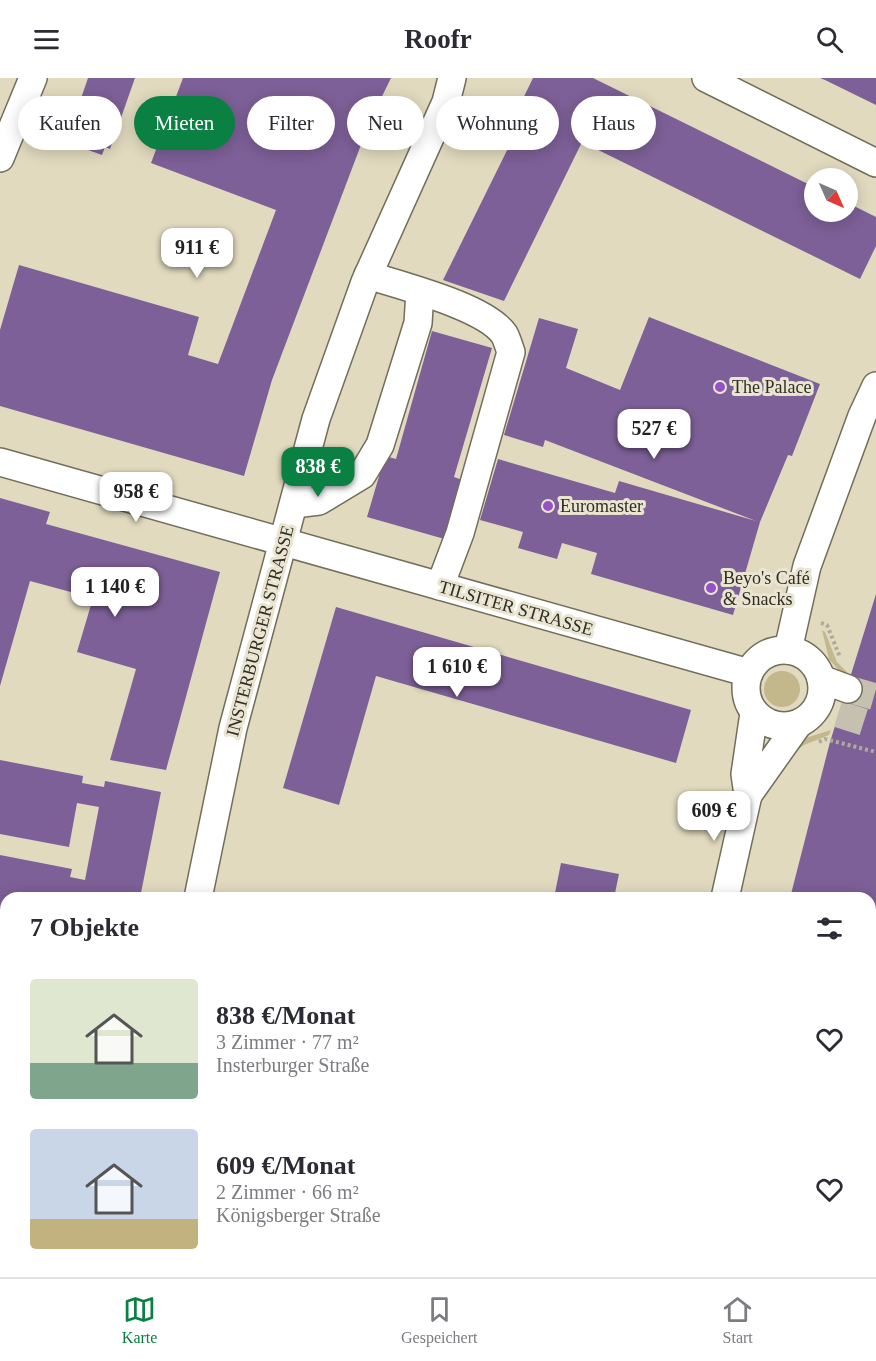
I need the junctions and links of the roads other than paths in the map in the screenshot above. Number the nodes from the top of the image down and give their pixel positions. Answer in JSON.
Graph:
{"nodes":[{"id":1,"x":33,"y":78,"type":"edge"},
{"id":2,"x":465,"y":78,"type":"edge"},
{"id":3,"x":706,"y":78,"type":"edge"},
{"id":4,"x":449,"y":90,"type":"edge"},
{"id":5,"x":0,"y":158,"type":"edge"},
{"id":6,"x":876,"y":163,"type":"edge"},
{"id":7,"x":368,"y":275,"type":"junction"},
{"id":8,"x":420,"y":292,"type":"junction"},
{"id":9,"x":876,"y":386,"type":"edge"},
{"id":10,"x":0,"y":462,"type":"edge"},
{"id":11,"x":294,"y":504,"type":"junction"},
{"id":12,"x":284,"y":541,"type":"junction"},
{"id":13,"x":440,"y":586,"type":"junction"},
{"id":14,"x":788,"y":650,"type":"junction"},
{"id":15,"x":749,"y":673,"type":"junction"},
{"id":16,"x":821,"y":679,"type":"junction"},
{"id":17,"x":848,"y":689,"type":"tunnel mouth"},
{"id":18,"x":754,"y":713,"type":"junction"},
{"id":19,"x":838,"y":714,"type":"tunnel mouth"},
{"id":20,"x":804,"y":719,"type":"junction"},
{"id":21,"x":748,"y":795,"type":"junction"},
{"id":22,"x":199,"y":892,"type":"edge"},
{"id":23,"x":726,"y":892,"type":"edge"}],
"edges":[{"from":1,"to":5,"type":"street"},
{"from":2,"to":4,"type":"street","name":"INSTERBURGER STRASSE"},
{"from":3,"to":6,"type":"street"},
{"from":4,"to":7,"type":"street","name":"INSTERBURGER STRASSE"},
{"from":7,"to":8,"type":"street"},
{"from":7,"to":11,"type":"street","name":"INSTERBURGER STRASSE"},
{"from":8,"to":11,"type":"street"},
{"from":8,"to":13,"type":"street"},
{"from":9,"to":14,"type":"street"},
{"from":10,"to":12,"type":"street","name":"TILSITER STRASSE"},
{"from":11,"to":12,"type":"street","name":"INSTERBURGER STRASSE"},
{"from":12,"to":13,"type":"street","name":"TILSITER STRASSE"},
{"from":12,"to":22,"type":"street","name":"INSTERBURGER STRASSE"},
{"from":13,"to":15,"type":"street","name":"TILSITER STRASSE"},
{"from":14,"to":15,"type":"street"},
{"from":14,"to":16,"type":"street"},
{"from":15,"to":18,"type":"street"},
{"from":16,"to":17,"type":"street"},
{"from":16,"to":20,"type":"street"},
{"from":18,"to":20,"type":"street"},
{"from":18,"to":21,"type":"street"},
{"from":19,"to":20,"type":"street"},
{"from":20,"to":21,"type":"street"},
{"from":21,"to":23,"type":"street"}]}
